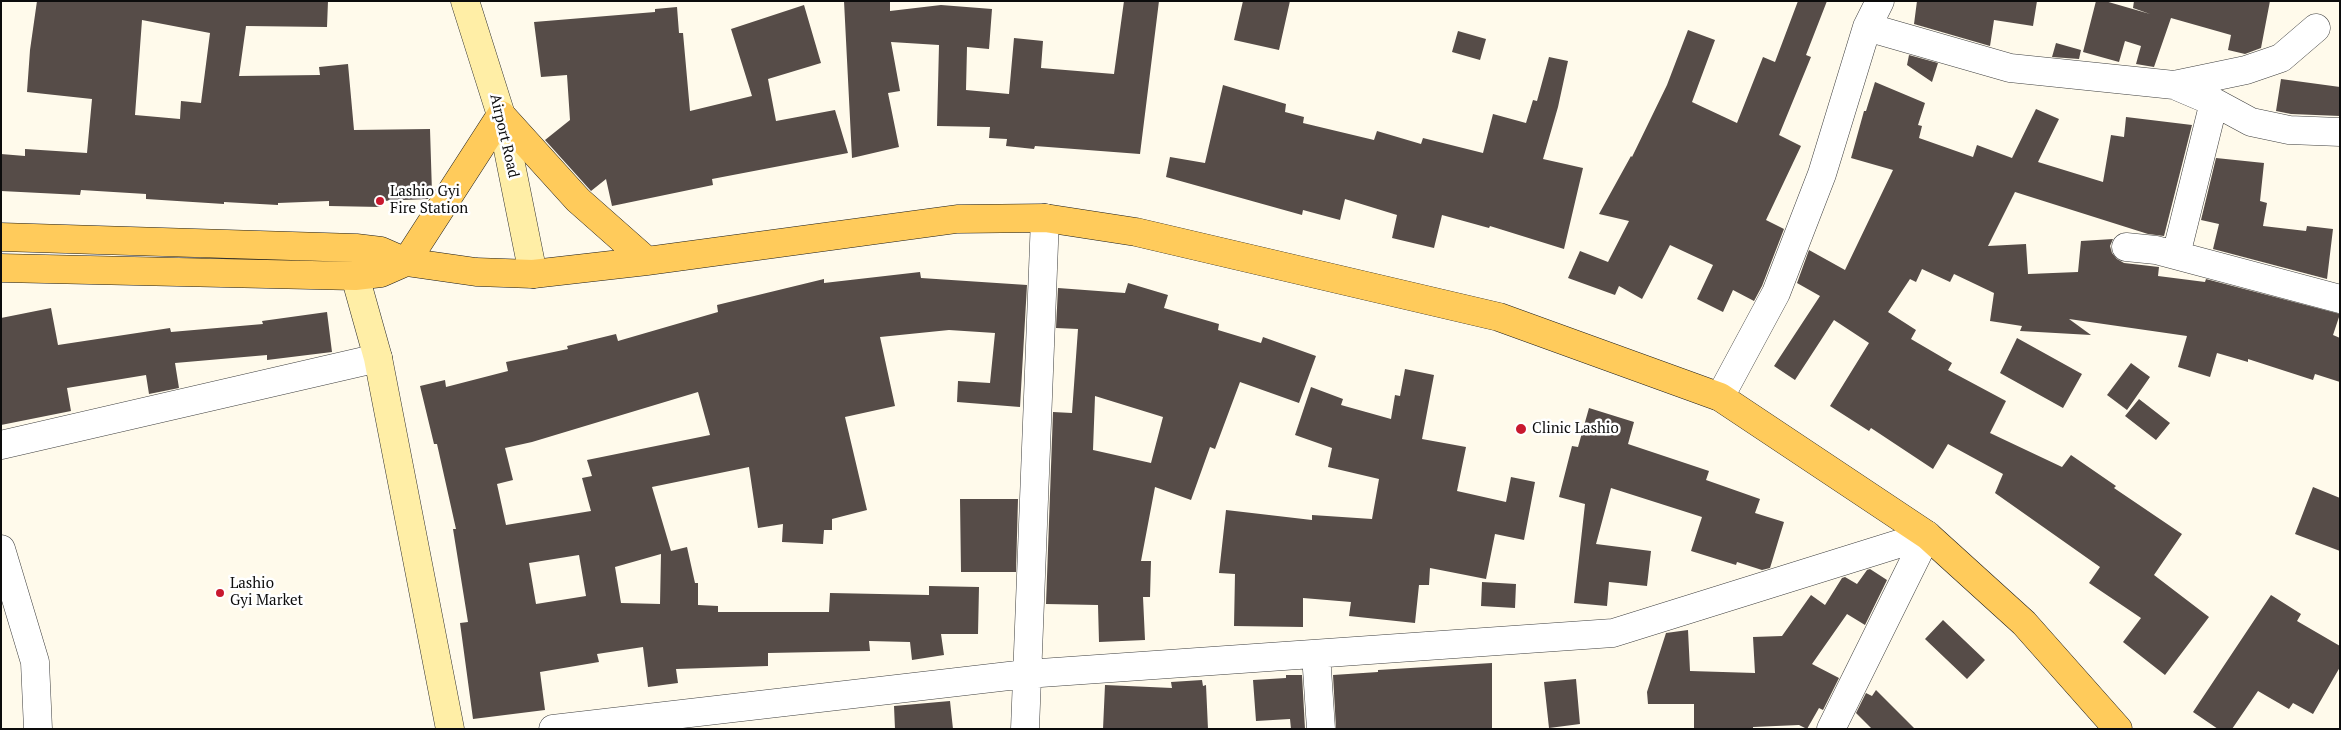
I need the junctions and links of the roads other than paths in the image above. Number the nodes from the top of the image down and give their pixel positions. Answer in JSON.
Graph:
{"nodes":[{"id":1,"x":465,"y":1,"type":"edge"},
{"id":2,"x":1880,"y":1,"type":"edge"},
{"id":3,"x":1867,"y":27,"type":"junction"},
{"id":4,"x":2316,"y":28,"type":"dead end"},
{"id":5,"x":2174,"y":85,"type":"junction"},
{"id":6,"x":2214,"y":102,"type":"junction"},
{"id":7,"x":501,"y":115,"type":"junction"},
{"id":8,"x":2340,"y":132,"type":"edge"},
{"id":9,"x":1044,"y":218,"type":"junction"},
{"id":10,"x":1,"y":237,"type":"edge"},
{"id":11,"x":2126,"y":247,"type":"dead end"},
{"id":12,"x":2176,"y":255,"type":"junction"},
{"id":13,"x":646,"y":261,"type":"junction"},
{"id":14,"x":406,"y":262,"type":"junction"},
{"id":15,"x":1,"y":268,"type":"edge"},
{"id":16,"x":532,"y":274,"type":"junction"},
{"id":17,"x":355,"y":276,"type":"junction"},
{"id":18,"x":2340,"y":298,"type":"edge"},
{"id":19,"x":378,"y":358,"type":"junction"},
{"id":20,"x":1720,"y":397,"type":"junction"},
{"id":21,"x":1,"y":445,"type":"edge"},
{"id":22,"x":1927,"y":535,"type":"junction"},
{"id":23,"x":1,"y":549,"type":"edge"},
{"id":24,"x":1316,"y":654,"type":"junction"},
{"id":25,"x":1026,"y":674,"type":"junction"},
{"id":26,"x":38,"y":729,"type":"edge"},
{"id":27,"x":450,"y":729,"type":"edge"},
{"id":28,"x":553,"y":729,"type":"edge"},
{"id":29,"x":1025,"y":729,"type":"edge"},
{"id":30,"x":1321,"y":729,"type":"edge"},
{"id":31,"x":1831,"y":729,"type":"edge"},
{"id":32,"x":2118,"y":729,"type":"edge"}],
"edges":[{"from":1,"to":7,"type":"street","name":"Airport Road"},
{"from":2,"to":3,"type":"street"},
{"from":3,"to":5,"type":"street"},
{"from":3,"to":20,"type":"street"},
{"from":4,"to":5,"type":"street"},
{"from":5,"to":6,"type":"street"},
{"from":6,"to":8,"type":"street"},
{"from":6,"to":12,"type":"street"},
{"from":7,"to":13,"type":"main road"},
{"from":7,"to":14,"type":"main road"},
{"from":7,"to":16,"type":"street","name":"Airport Road"},
{"from":9,"to":13,"type":"main road"},
{"from":9,"to":20,"type":"main road"},
{"from":9,"to":25,"type":"street"},
{"from":10,"to":14,"type":"main road"},
{"from":11,"to":12,"type":"street"},
{"from":12,"to":18,"type":"street"},
{"from":13,"to":16,"type":"main road"},
{"from":14,"to":16,"type":"main road"},
{"from":14,"to":17,"type":"main road"},
{"from":15,"to":17,"type":"main road"},
{"from":17,"to":19,"type":"street"},
{"from":19,"to":21,"type":"street"},
{"from":19,"to":27,"type":"street"},
{"from":20,"to":22,"type":"main road"},
{"from":22,"to":24,"type":"street"},
{"from":22,"to":31,"type":"street"},
{"from":22,"to":32,"type":"main road"},
{"from":23,"to":26,"type":"street"},
{"from":24,"to":25,"type":"street"},
{"from":24,"to":30,"type":"street"},
{"from":25,"to":28,"type":"street"},
{"from":25,"to":29,"type":"street"}]}
